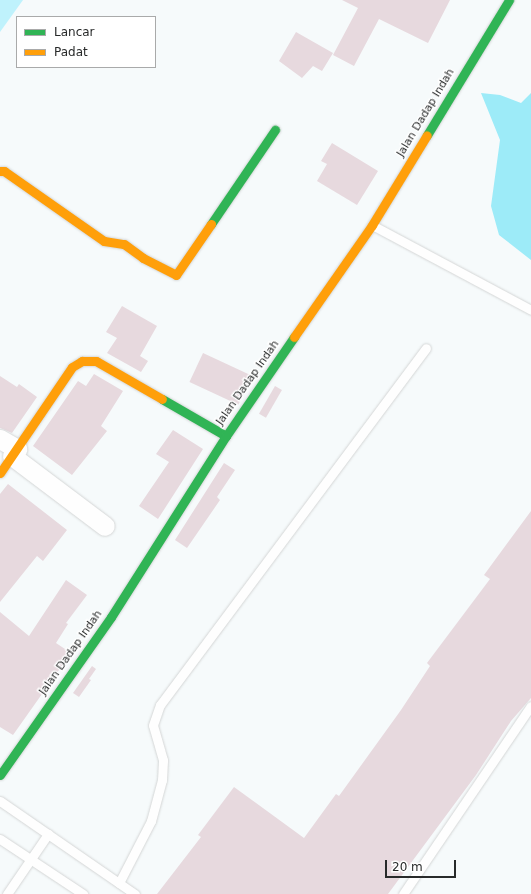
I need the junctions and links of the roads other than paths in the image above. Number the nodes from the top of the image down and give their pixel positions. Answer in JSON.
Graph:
{"nodes":[{"id":1,"x":509,"y":0,"type":"edge"},
{"id":2,"x":275,"y":130,"type":"dead end"},
{"id":3,"x":0,"y":171,"type":"edge"},
{"id":4,"x":372,"y":225,"type":"junction"},
{"id":5,"x":531,"y":310,"type":"edge"},
{"id":6,"x":426,"y":348,"type":"dead end"},
{"id":7,"x":226,"y":436,"type":"junction"},
{"id":8,"x":0,"y":439,"type":"edge"},
{"id":9,"x":14,"y":452,"type":"junction"},
{"id":10,"x":0,"y":473,"type":"edge"},
{"id":11,"x":105,"y":526,"type":"dead end"},
{"id":12,"x":531,"y":706,"type":"edge"},
{"id":13,"x":0,"y":775,"type":"edge"},
{"id":14,"x":0,"y":801,"type":"edge"},
{"id":15,"x":48,"y":834,"type":"junction"},
{"id":16,"x":0,"y":839,"type":"edge"},
{"id":17,"x":31,"y":860,"type":"junction"},
{"id":18,"x":119,"y":884,"type":"junction"},
{"id":19,"x":7,"y":894,"type":"edge"},
{"id":20,"x":83,"y":894,"type":"edge"},
{"id":21,"x":135,"y":894,"type":"edge"},
{"id":22,"x":403,"y":894,"type":"edge"}],
"edges":[{"from":1,"to":4,"type":"street","name":"Jalan Dadap Indah"},
{"from":2,"to":3,"type":"street"},
{"from":4,"to":5,"type":"lane"},
{"from":4,"to":7,"type":"street","name":"Jalan Dadap Indah"},
{"from":6,"to":18,"type":"lane"},
{"from":7,"to":9,"type":"street"},
{"from":7,"to":13,"type":"street","name":"Jalan Dadap Indah"},
{"from":8,"to":9,"type":"street"},
{"from":9,"to":10,"type":"street"},
{"from":9,"to":11,"type":"street"},
{"from":12,"to":22,"type":"lane"},
{"from":14,"to":15,"type":"lane"},
{"from":15,"to":17,"type":"lane"},
{"from":15,"to":18,"type":"lane"},
{"from":16,"to":17,"type":"lane"},
{"from":17,"to":19,"type":"lane"},
{"from":17,"to":20,"type":"lane"},
{"from":18,"to":21,"type":"lane"}]}
